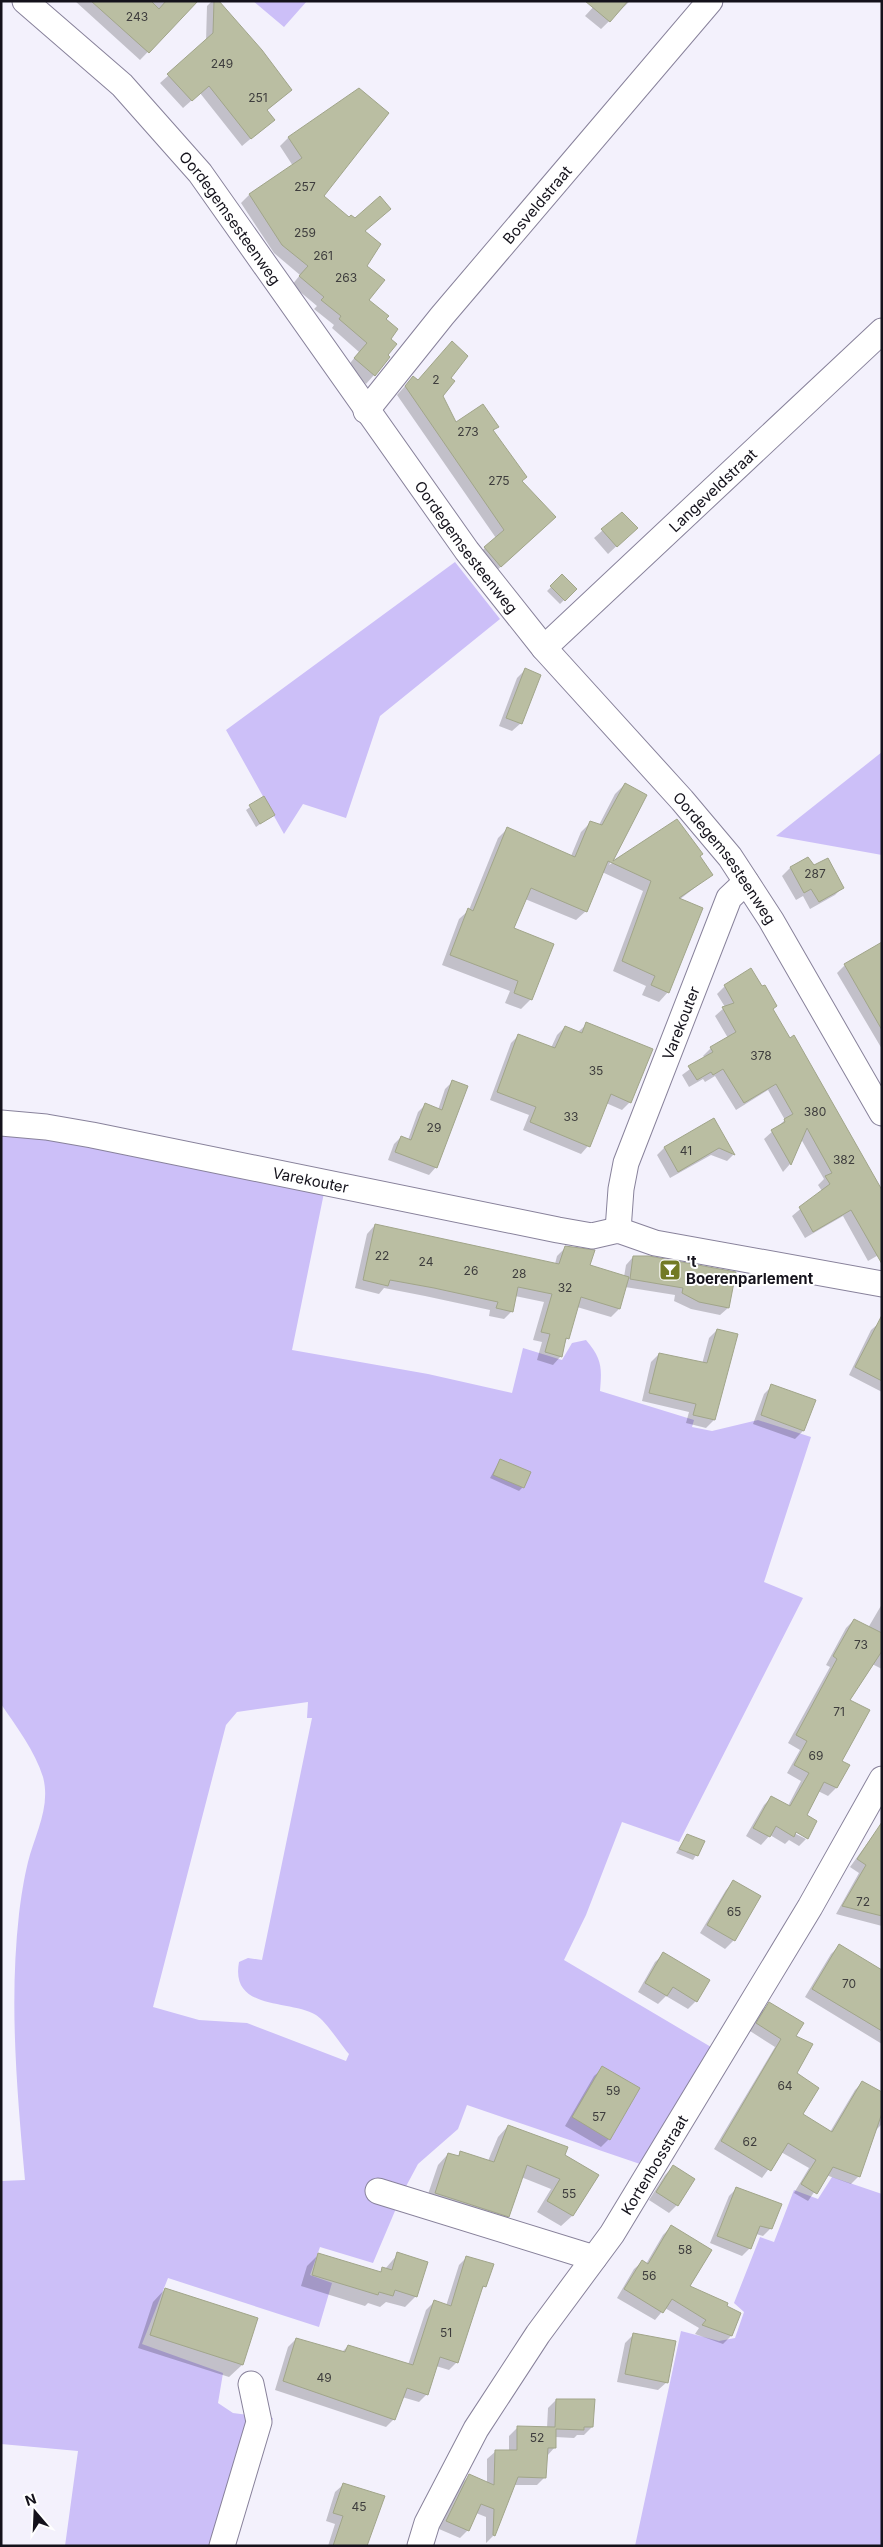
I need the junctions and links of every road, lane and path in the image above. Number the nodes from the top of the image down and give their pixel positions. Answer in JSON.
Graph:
{"nodes":[{"id":1,"x":25,"y":1,"type":"edge"},
{"id":2,"x":710,"y":1,"type":"edge"},
{"id":3,"x":882,"y":331,"type":"edge"},
{"id":4,"x":366,"y":411,"type":"junction"},
{"id":5,"x":544,"y":648,"type":"junction"},
{"id":6,"x":746,"y":882,"type":"junction"},
{"id":7,"x":882,"y":1113,"type":"edge"},
{"id":8,"x":1,"y":1123,"type":"edge"},
{"id":9,"x":618,"y":1230,"type":"junction"},
{"id":10,"x":882,"y":1284,"type":"edge"},
{"id":11,"x":882,"y":1779,"type":"edge"},
{"id":12,"x":378,"y":2191,"type":"dead end"},
{"id":13,"x":594,"y":2258,"type":"junction"},
{"id":14,"x":251,"y":2384,"type":"dead end"},
{"id":15,"x":222,"y":2546,"type":"edge"},
{"id":16,"x":420,"y":2546,"type":"edge"}],
"edges":[{"from":1,"to":4,"type":"street","name":"Oordegemsesteenweg"},
{"from":2,"to":4,"type":"street","name":"Bosveldstraat"},
{"from":3,"to":5,"type":"street","name":"Langeveldstraat"},
{"from":4,"to":5,"type":"street","name":"Oordegemsesteenweg"},
{"from":5,"to":6,"type":"street","name":"Oordegemsesteenweg"},
{"from":6,"to":7,"type":"street","name":"Oordegemsesteenweg"},
{"from":6,"to":9,"type":"street","name":"Varekouter"},
{"from":8,"to":9,"type":"street","name":"Varekouter"},
{"from":9,"to":10,"type":"street"},
{"from":11,"to":13,"type":"street","name":"Kortenbosstraat"},
{"from":12,"to":13,"type":"street"},
{"from":13,"to":16,"type":"street","name":"Kortenbosstraat"},
{"from":14,"to":15,"type":"street"}]}
